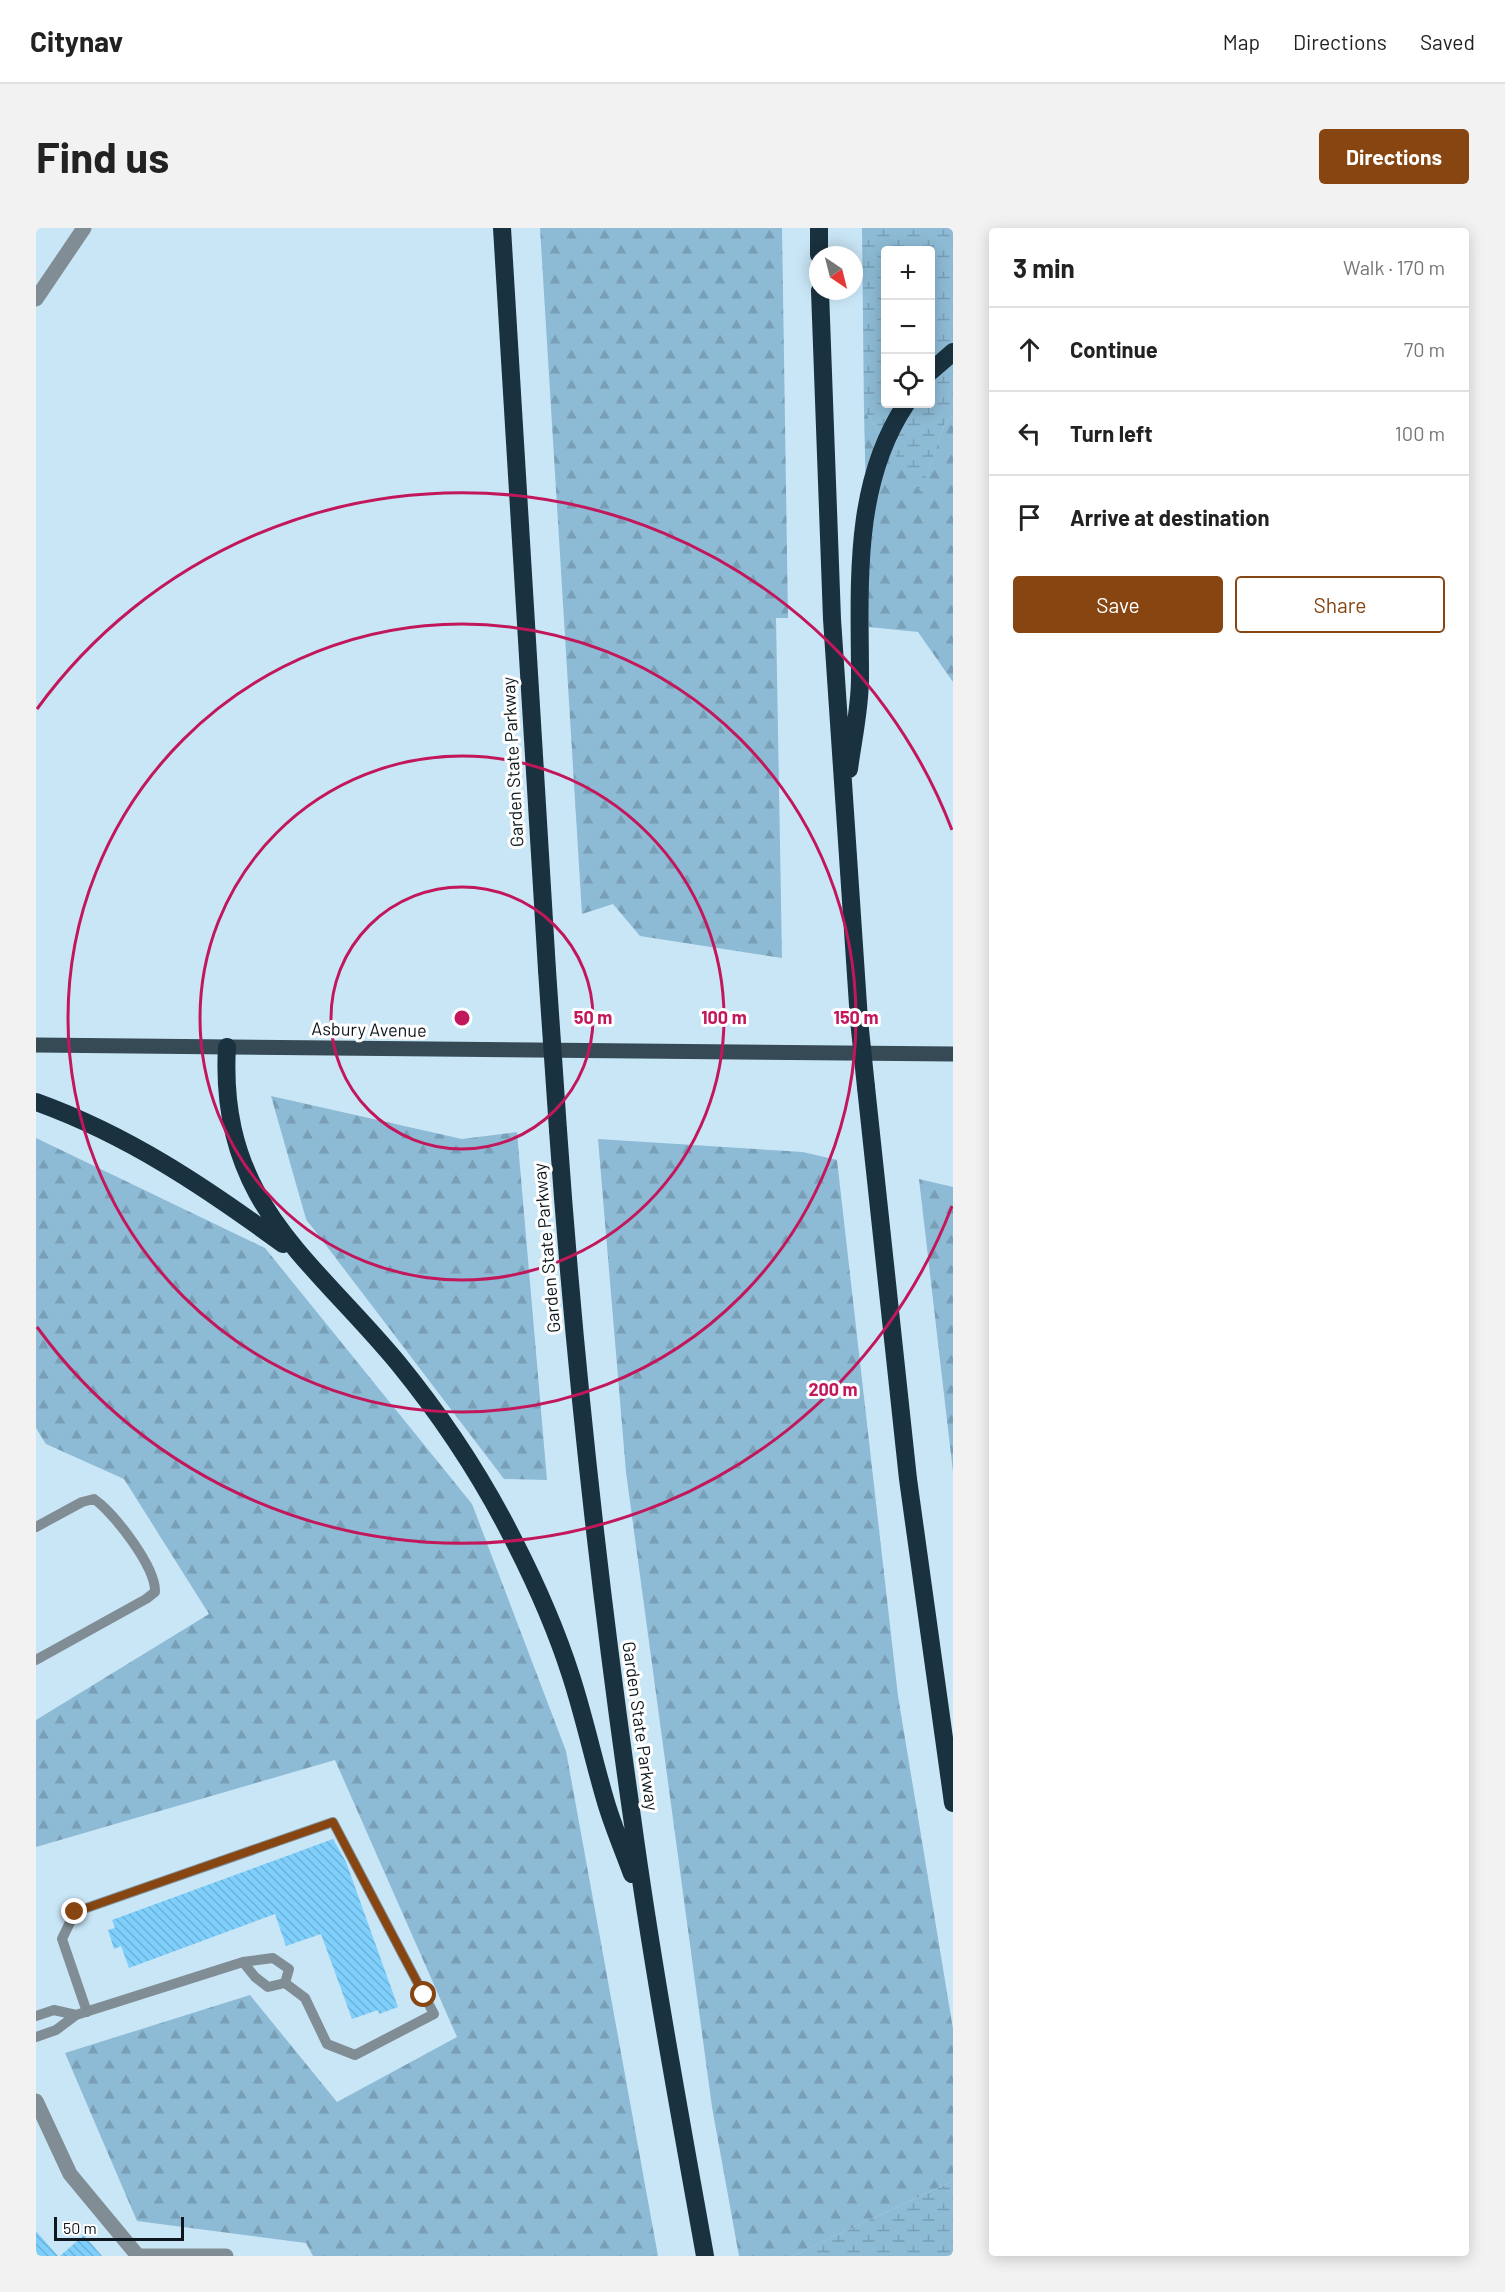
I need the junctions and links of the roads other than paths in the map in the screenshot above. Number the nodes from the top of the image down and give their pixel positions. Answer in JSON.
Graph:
{"nodes":[{"id":1,"x":84,"y":228,"type":"edge"},
{"id":2,"x":502,"y":228,"type":"edge"},
{"id":3,"x":819,"y":228,"type":"edge"},
{"id":4,"x":819,"y":246,"type":"edge"},
{"id":5,"x":36,"y":299,"type":"edge"},
{"id":6,"x":820,"y":300,"type":"edge"},
{"id":7,"x":953,"y":352,"type":"edge"},
{"id":8,"x":935,"y":368,"type":"edge"},
{"id":9,"x":904,"y":408,"type":"edge"},
{"id":10,"x":844,"y":815,"type":"junction"},
{"id":11,"x":36,"y":1045,"type":"edge"},
{"id":12,"x":227,"y":1047,"type":"junction"},
{"id":13,"x":953,"y":1054,"type":"edge"},
{"id":14,"x":36,"y":1102,"type":"edge"},
{"id":15,"x":297,"y":1254,"type":"junction"},
{"id":16,"x":36,"y":1527,"type":"edge"},
{"id":17,"x":36,"y":1660,"type":"edge"},
{"id":18,"x":953,"y":1803,"type":"edge"},
{"id":19,"x":646,"y":1912,"type":"junction"},
{"id":20,"x":243,"y":1962,"type":"junction"},
{"id":21,"x":285,"y":1983,"type":"junction"},
{"id":22,"x":87,"y":2012,"type":"junction"},
{"id":23,"x":76,"y":2015,"type":"junction"},
{"id":24,"x":36,"y":2016,"type":"edge"},
{"id":25,"x":36,"y":2037,"type":"edge"},
{"id":26,"x":36,"y":2100,"type":"edge"},
{"id":27,"x":226,"y":2256,"type":"edge"},
{"id":28,"x":705,"y":2256,"type":"edge"}],
"edges":[{"from":1,"to":5,"type":"street"},
{"from":2,"to":19,"type":"highway","name":"Garden State Parkway","bridge":true},
{"from":3,"to":4,"type":"highway"},
{"from":6,"to":10,"type":"highway"},
{"from":7,"to":8,"type":"highway"},
{"from":9,"to":10,"type":"highway"},
{"from":10,"to":18,"type":"highway","bridge":true},
{"from":11,"to":12,"type":"main road","name":"Asbury Avenue"},
{"from":12,"to":13,"type":"main road","name":"Asbury Avenue"},
{"from":12,"to":15,"type":"highway"},
{"from":14,"to":15,"type":"highway"},
{"from":15,"to":19,"type":"highway"},
{"from":16,"to":17,"type":"lane"},
{"from":19,"to":28,"type":"highway","name":"Garden State Parkway"},
{"from":20,"to":21,"type":"lane"},
{"from":20,"to":21,"type":"lane"},
{"from":20,"to":22,"type":"lane"},
{"from":21,"to":22,"type":"lane"},
{"from":22,"to":23,"type":"lane"},
{"from":23,"to":24,"type":"lane"},
{"from":23,"to":25,"type":"lane"},
{"from":26,"to":27,"type":"street"}]}
